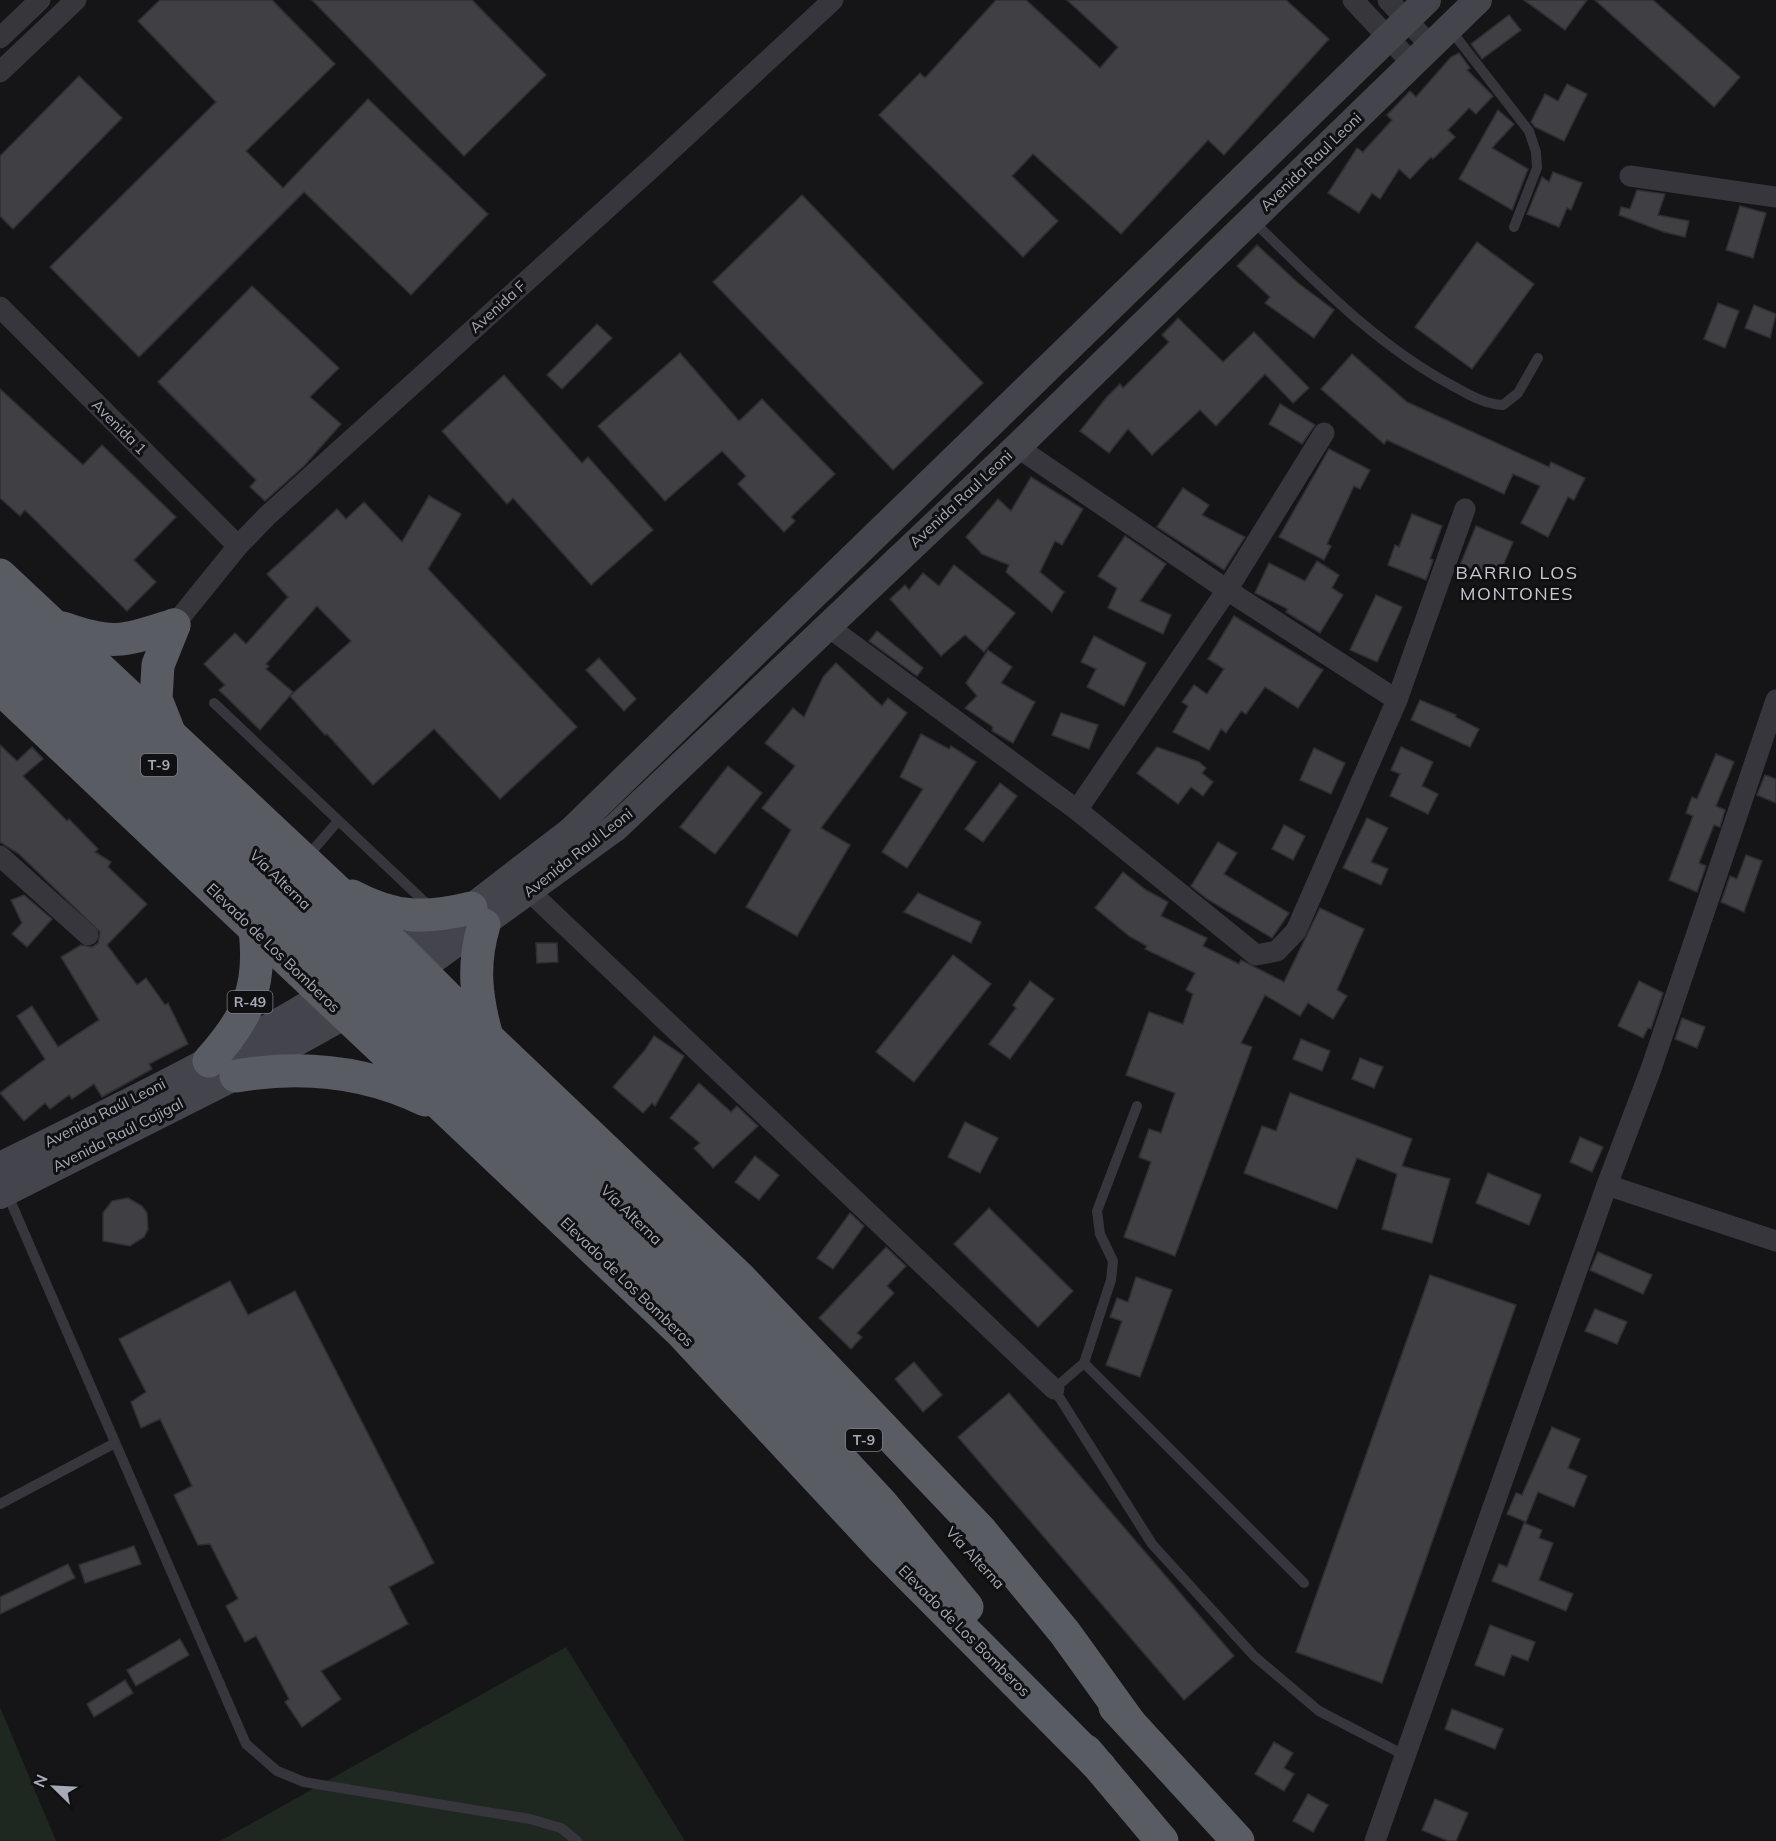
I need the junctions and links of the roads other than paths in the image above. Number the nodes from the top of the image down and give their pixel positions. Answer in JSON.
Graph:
{"nodes":[{"id":1,"x":40,"y":0,"type":"edge"},
{"id":2,"x":76,"y":0,"type":"edge"},
{"id":3,"x":833,"y":0,"type":"edge"},
{"id":4,"x":1353,"y":0,"type":"edge"},
{"id":5,"x":1427,"y":0,"type":"edge"},
{"id":6,"x":1478,"y":0,"type":"edge"},
{"id":7,"x":1394,"y":19,"type":"edge"},
{"id":8,"x":0,"y":38,"type":"edge"},
{"id":9,"x":1430,"y":45,"type":"junction"},
{"id":10,"x":0,"y":72,"type":"edge"},
{"id":11,"x":1630,"y":176,"type":"dead end"},
{"id":12,"x":1776,"y":196,"type":"edge"},
{"id":13,"x":1252,"y":219,"type":"junction"},
{"id":14,"x":1514,"y":227,"type":"dead end"},
{"id":15,"x":0,"y":307,"type":"edge"},
{"id":16,"x":1538,"y":358,"type":"dead end"},
{"id":17,"x":1324,"y":433,"type":"dead end"},
{"id":18,"x":1017,"y":447,"type":"junction"},
{"id":19,"x":1465,"y":508,"type":"dead end"},
{"id":20,"x":238,"y":546,"type":"junction"},
{"id":21,"x":0,"y":575,"type":"edge"},
{"id":22,"x":1227,"y":590,"type":"junction"},
{"id":23,"x":0,"y":614,"type":"edge"},
{"id":24,"x":174,"y":625,"type":"junction"},
{"id":25,"x":826,"y":625,"type":"junction"},
{"id":26,"x":56,"y":626,"type":"junction"},
{"id":27,"x":0,"y":649,"type":"edge"},
{"id":28,"x":0,"y":688,"type":"edge"},
{"id":29,"x":1397,"y":700,"type":"junction"},
{"id":30,"x":1776,"y":700,"type":"edge"},
{"id":31,"x":214,"y":703,"type":"dead end"},
{"id":32,"x":170,"y":733,"type":"junction"},
{"id":33,"x":1077,"y":810,"type":"junction"},
{"id":34,"x":338,"y":821,"type":"junction"},
{"id":35,"x":2,"y":862,"type":"edge"},
{"id":36,"x":308,"y":866,"type":"junction"},
{"id":37,"x":529,"y":891,"type":"junction"},
{"id":38,"x":438,"y":916,"type":"junction"},
{"id":39,"x":478,"y":916,"type":"junction"},
{"id":40,"x":308,"y":924,"type":"junction"},
{"id":41,"x":255,"y":930,"type":"junction"},
{"id":42,"x":87,"y":936,"type":"dead end"},
{"id":43,"x":410,"y":960,"type":"junction"},
{"id":44,"x":334,"y":1006,"type":"junction"},
{"id":45,"x":470,"y":1058,"type":"junction"},
{"id":46,"x":223,"y":1069,"type":"junction"},
{"id":47,"x":1137,"y":1106,"type":"dead end"},
{"id":48,"x":446,"y":1111,"type":"junction"},
{"id":49,"x":2,"y":1184,"type":"edge"},
{"id":50,"x":1607,"y":1185,"type":"junction"},
{"id":51,"x":1776,"y":1241,"type":"edge"},
{"id":52,"x":1084,"y":1363,"type":"junction"},
{"id":53,"x":1054,"y":1389,"type":"junction"},
{"id":54,"x":115,"y":1443,"type":"junction"},
{"id":55,"x":0,"y":1504,"type":"edge"},
{"id":56,"x":1304,"y":1583,"type":"dead end"},
{"id":57,"x":1406,"y":1756,"type":"junction"},
{"id":58,"x":1100,"y":1767,"type":"junction"},
{"id":59,"x":577,"y":1841,"type":"edge"},
{"id":60,"x":1162,"y":1841,"type":"edge"},
{"id":61,"x":1238,"y":1841,"type":"edge"},
{"id":62,"x":1375,"y":1841,"type":"edge"}],
"edges":[{"from":1,"to":8,"type":"street"},
{"from":2,"to":10,"type":"street"},
{"from":3,"to":20,"type":"street","name":"Avenida F"},
{"from":4,"to":7,"type":"street"},
{"from":5,"to":7,"type":"main road","name":"Avenida Raul Leoni","number":"R-49"},
{"from":6,"to":9,"type":"main road","name":"Avenida Raul Leoni","number":"R-49"},
{"from":7,"to":9,"type":"street"},
{"from":7,"to":39,"type":"main road","name":"Avenida Raul Leoni","number":"R-49"},
{"from":9,"to":13,"type":"main road","name":"Avenida Raul Leoni","number":"R-49"},
{"from":9,"to":14,"type":"lane"},
{"from":11,"to":12,"type":"street"},
{"from":13,"to":16,"type":"lane"},
{"from":13,"to":18,"type":"main road","name":"Avenida Raul Leoni","number":"R-49"},
{"from":15,"to":20,"type":"street","name":"Avenida 1"},
{"from":17,"to":22,"type":"street"},
{"from":18,"to":22,"type":"street"},
{"from":18,"to":25,"type":"main road","name":"Avenida Raul Leoni","number":"R-49"},
{"from":19,"to":29,"type":"street"},
{"from":20,"to":24,"type":"street","name":"Avenida F"},
{"from":21,"to":26,"type":"highway","name":"Elevado de Los Bomberos","number":"T-9"},
{"from":22,"to":29,"type":"street"},
{"from":22,"to":33,"type":"street"},
{"from":23,"to":40,"type":"highway","name":"Vía Alterna","number":"T-9"},
{"from":24,"to":26,"type":"highway","number":"T-9"},
{"from":24,"to":32,"type":"highway"},
{"from":25,"to":33,"type":"street"},
{"from":25,"to":37,"type":"main road","name":"Avenida Raul Leoni","number":"R-49"},
{"from":26,"to":32,"type":"highway","name":"Elevado de Los Bomberos","number":"T-9"},
{"from":27,"to":40,"type":"highway","name":"Vía Alterna","number":"T-9"},
{"from":28,"to":41,"type":"highway","name":"Elevado de Los Bomberos","number":"T-9"},
{"from":29,"to":33,"type":"street"},
{"from":30,"to":50,"type":"street"},
{"from":31,"to":34,"type":"lane"},
{"from":32,"to":36,"type":"highway","name":"Elevado de Los Bomberos","number":"T-9"},
{"from":34,"to":36,"type":"lane"},
{"from":34,"to":38,"type":"lane"},
{"from":35,"to":42,"type":"street"},
{"from":36,"to":38,"type":"highway","number":"T-9"},
{"from":36,"to":43,"type":"highway","name":"Elevado de Los Bomberos","number":"T-9"},
{"from":37,"to":39,"type":"main road","name":"Avenida Raul Leoni","number":"R-49"},
{"from":37,"to":53,"type":"street"},
{"from":38,"to":39,"type":"highway","number":"T-9"},
{"from":39,"to":43,"type":"main road","name":"Avenida Raul Leoni","number":"R-49"},
{"from":39,"to":45,"type":"highway"},
{"from":40,"to":45,"type":"highway","name":"Elevado de Los Bomberos","number":"T-9","bridge":true},
{"from":41,"to":44,"type":"highway","name":"Elevado de Los Bomberos","number":"T-9"},
{"from":41,"to":46,"type":"highway","number":"R-49"},
{"from":43,"to":44,"type":"main road","number":"R-49"},
{"from":43,"to":45,"type":"highway","name":"Elevado de Los Bomberos","number":"T-9"},
{"from":44,"to":46,"type":"main road","number":"R-49"},
{"from":44,"to":48,"type":"highway","name":"Elevado de Los Bomberos","number":"T-9"},
{"from":45,"to":58,"type":"highway","name":"Elevado de Los Bomberos","number":"T-9"},
{"from":45,"to":61,"type":"highway","name":"Vía Alterna","number":"T-9"},
{"from":46,"to":48,"type":"highway","number":"T-9"},
{"from":46,"to":49,"type":"main road","name":"Avenida Raúl Cajigal","number":"R-49"},
{"from":47,"to":52,"type":"lane"},
{"from":48,"to":58,"type":"highway","name":"Elevado de Los Bomberos","number":"T-9"},
{"from":49,"to":54,"type":"lane"},
{"from":50,"to":51,"type":"street"},
{"from":50,"to":57,"type":"street"},
{"from":52,"to":53,"type":"lane"},
{"from":52,"to":56,"type":"lane"},
{"from":53,"to":57,"type":"lane"},
{"from":54,"to":55,"type":"lane"},
{"from":54,"to":59,"type":"lane"},
{"from":57,"to":62,"type":"street"},
{"from":58,"to":60,"type":"highway","number":"T-9"}]}
